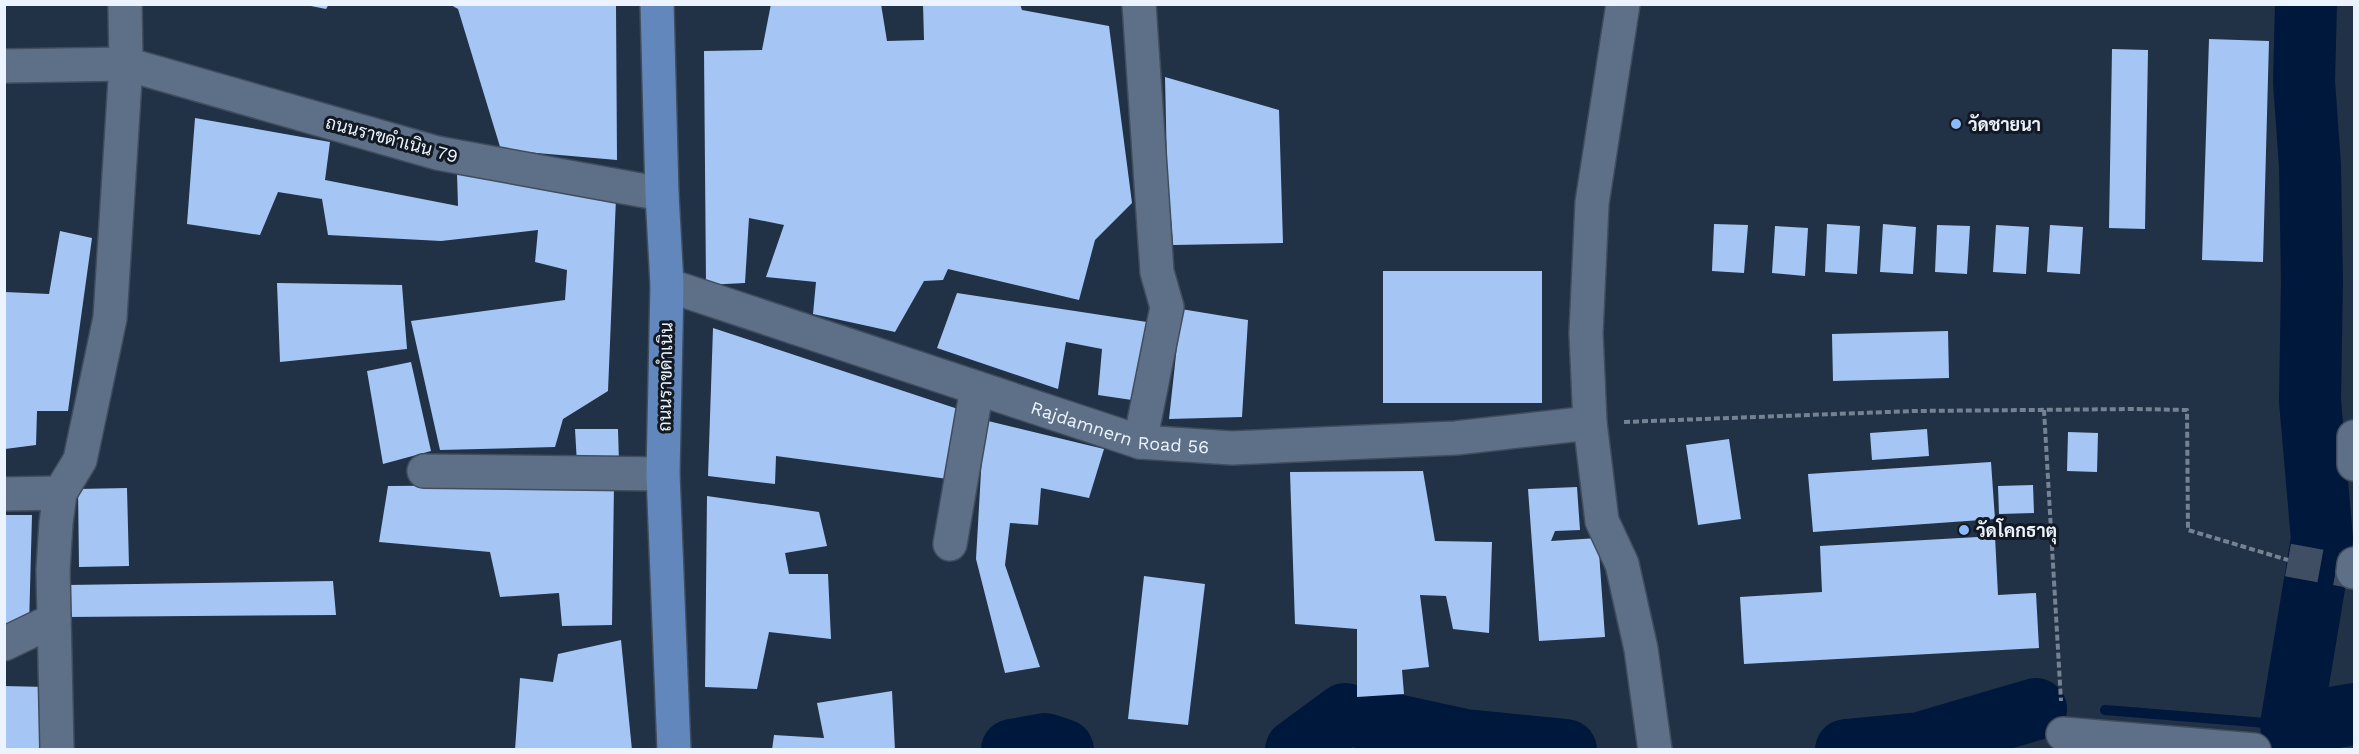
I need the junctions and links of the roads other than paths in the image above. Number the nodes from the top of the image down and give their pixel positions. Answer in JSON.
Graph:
{"nodes":[{"id":1,"x":125,"y":4,"type":"edge"},
{"id":2,"x":657,"y":4,"type":"edge"},
{"id":3,"x":1139,"y":4,"type":"edge"},
{"id":4,"x":1623,"y":4,"type":"edge"},
{"id":5,"x":126,"y":64,"type":"junction"},
{"id":6,"x":4,"y":66,"type":"edge"},
{"id":7,"x":662,"y":194,"type":"junction"},
{"id":8,"x":667,"y":285,"type":"junction"},
{"id":9,"x":977,"y":388,"type":"junction"},
{"id":10,"x":1590,"y":423,"type":"junction"},
{"id":11,"x":2355,"y":437,"type":"edge"},
{"id":12,"x":1140,"y":442,"type":"junction"},
{"id":13,"x":2355,"y":464,"type":"edge"},
{"id":14,"x":424,"y":471,"type":"dead end"},
{"id":15,"x":663,"y":474,"type":"junction"},
{"id":16,"x":60,"y":493,"type":"junction"},
{"id":17,"x":4,"y":494,"type":"edge"},
{"id":18,"x":950,"y":544,"type":"dead end"},
{"id":19,"x":54,"y":620,"type":"junction"},
{"id":20,"x":4,"y":644,"type":"edge"},
{"id":21,"x":2063,"y":734,"type":"road end"},
{"id":22,"x":57,"y":750,"type":"edge"},
{"id":23,"x":674,"y":750,"type":"edge"},
{"id":24,"x":1655,"y":750,"type":"edge"},
{"id":25,"x":2254,"y":750,"type":"edge"}],
"edges":[{"from":1,"to":5,"type":"street"},
{"from":2,"to":7,"type":"main road","name":"ถนนราขดำเนิน"},
{"from":3,"to":12,"type":"street"},
{"from":4,"to":10,"type":"street"},
{"from":5,"to":6,"type":"street","name":"ถนนราขดำเนิน 79"},
{"from":5,"to":7,"type":"street","name":"ถนนราขดำเนิน 79"},
{"from":5,"to":16,"type":"street"},
{"from":7,"to":8,"type":"main road","name":"ถนนราขดำเนิน"},
{"from":8,"to":9,"type":"street","name":"Rajdamnern Road 56"},
{"from":8,"to":15,"type":"main road","name":"ถนนราขดำเนิน"},
{"from":9,"to":12,"type":"street","name":"Rajdamnern Road 56"},
{"from":9,"to":18,"type":"street"},
{"from":10,"to":12,"type":"street","name":"Rajdamnern Road 56"},
{"from":10,"to":24,"type":"street"},
{"from":11,"to":13,"type":"street"},
{"from":14,"to":15,"type":"street"},
{"from":15,"to":23,"type":"main road","name":"ถนนราขดำเนิน"},
{"from":16,"to":17,"type":"street"},
{"from":16,"to":19,"type":"street"},
{"from":19,"to":20,"type":"street"},
{"from":19,"to":22,"type":"street"},
{"from":21,"to":25,"type":"street"}]}
